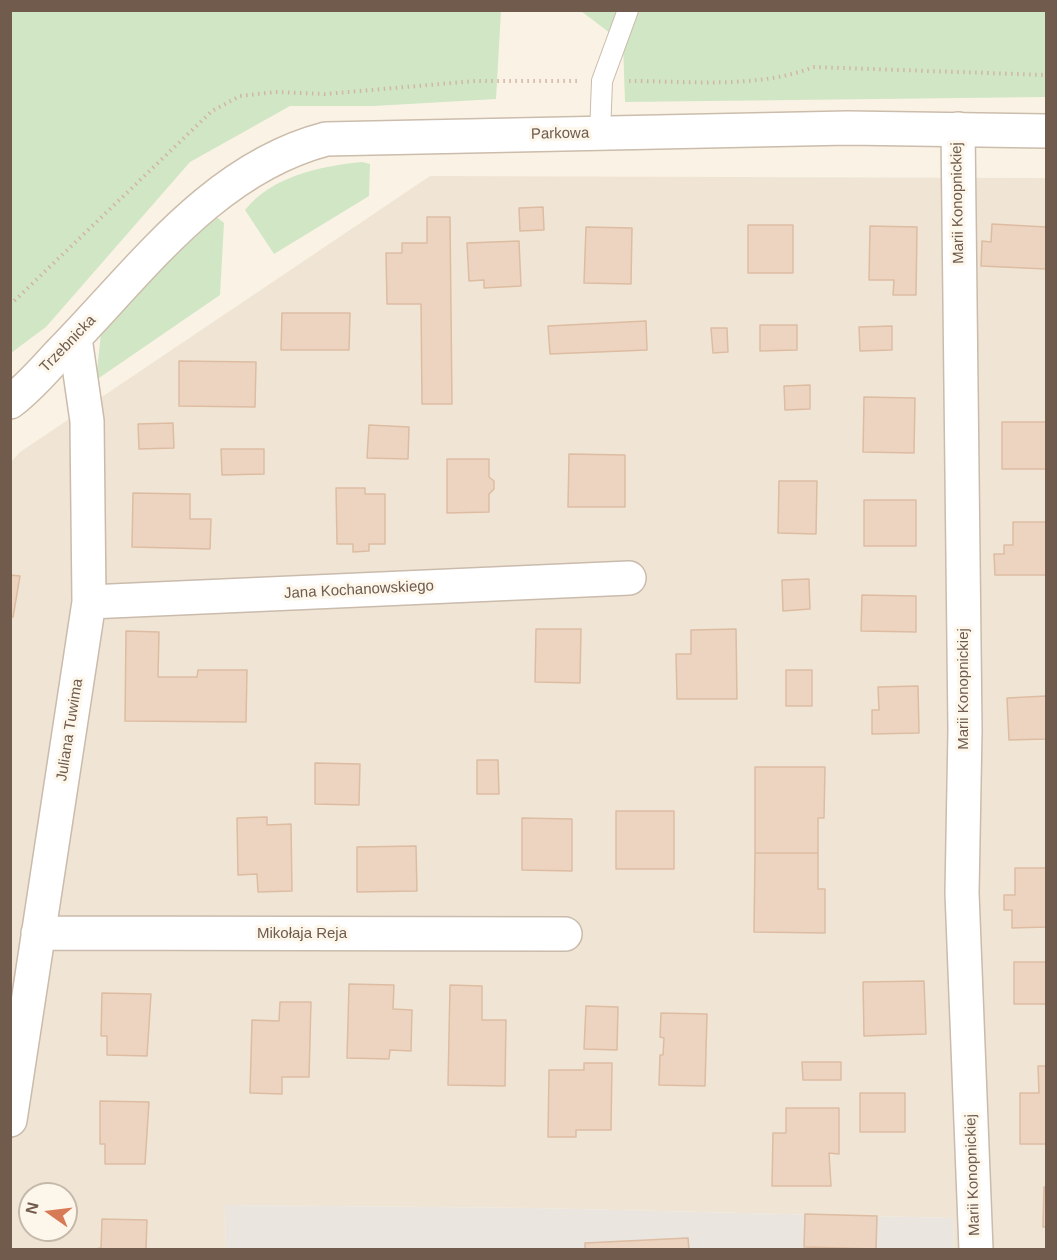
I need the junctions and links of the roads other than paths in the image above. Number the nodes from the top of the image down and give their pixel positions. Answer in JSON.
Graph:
{"nodes":[{"id":1,"x":628,"y":10,"type":"edge"},
{"id":2,"x":958,"y":129,"type":"junction"},
{"id":3,"x":1047,"y":131,"type":"edge"},
{"id":4,"x":600,"y":134,"type":"junction"},
{"id":5,"x":125,"y":284,"type":"joint"},
{"id":6,"x":75,"y":338,"type":"junction"},
{"id":7,"x":10,"y":402,"type":"edge"},
{"id":8,"x":629,"y":578,"type":"dead end"},
{"id":9,"x":89,"y":602,"type":"junction"},
{"id":10,"x":38,"y":933,"type":"junction"},
{"id":11,"x":565,"y":934,"type":"dead end"},
{"id":12,"x":10,"y":1120,"type":"edge"},
{"id":13,"x":976,"y":1250,"type":"edge"}],
"edges":[{"from":1,"to":4,"type":"lane"},
{"from":2,"to":3,"type":"street","name":"Parkowa"},
{"from":2,"to":4,"type":"street","name":"Parkowa"},
{"from":2,"to":13,"type":"street","name":"Marii Konopnickiej"},
{"from":4,"to":5,"type":"street","name":"Parkowa"},
{"from":5,"to":6,"type":"street","name":"Trzebnicka"},
{"from":6,"to":7,"type":"street","name":"Trzebnicka"},
{"from":6,"to":9,"type":"street","name":"Juliana Tuwima"},
{"from":8,"to":9,"type":"street","name":"Jana Kochanowskiego"},
{"from":9,"to":10,"type":"street","name":"Juliana Tuwima"},
{"from":10,"to":11,"type":"street","name":"Mikołaja Reja"},
{"from":10,"to":12,"type":"street","name":"Juliana Tuwima"}]}
